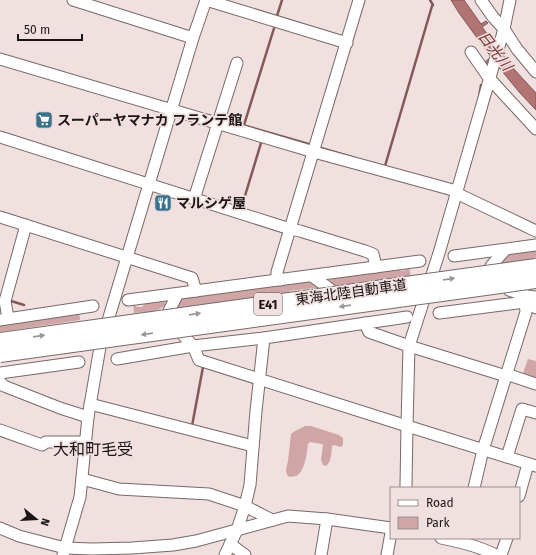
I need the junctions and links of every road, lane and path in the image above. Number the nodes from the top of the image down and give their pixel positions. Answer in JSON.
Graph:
{"nodes":[{"id":1,"x":73,"y":0,"type":"edge"},
{"id":2,"x":206,"y":0,"type":"edge"},
{"id":3,"x":359,"y":0,"type":"edge"},
{"id":4,"x":482,"y":0,"type":"edge"},
{"id":5,"x":510,"y":0,"type":"edge"},
{"id":6,"x":504,"y":29,"type":"junction"},
{"id":7,"x":194,"y":38,"type":"junction"},
{"id":8,"x":347,"y":43,"type":"junction"},
{"id":9,"x":471,"y":52,"type":"dead end"},
{"id":10,"x":0,"y":59,"type":"edge"},
{"id":11,"x":237,"y":63,"type":"dead end"},
{"id":12,"x":536,"y":72,"type":"edge"},
{"id":13,"x":489,"y":78,"type":"junction"},
{"id":14,"x":172,"y":109,"type":"junction"},
{"id":15,"x":218,"y":123,"type":"junction"},
{"id":16,"x":536,"y":129,"type":"edge"},
{"id":17,"x":0,"y":138,"type":"edge"},
{"id":18,"x":314,"y":152,"type":"junction"},
{"id":19,"x":149,"y":184,"type":"junction"},
{"id":20,"x":456,"y":193,"type":"junction"},
{"id":21,"x":194,"y":199,"type":"junction"},
{"id":22,"x":0,"y":217,"type":"edge"},
{"id":23,"x":26,"y":225,"type":"junction"},
{"id":24,"x":290,"y":229,"type":"junction"},
{"id":25,"x":536,"y":231,"type":"edge"},
{"id":26,"x":536,"y":245,"type":"edge"},
{"id":27,"x":505,"y":250,"type":"junction"},
{"id":28,"x":454,"y":256,"type":"dead end"},
{"id":29,"x":127,"y":257,"type":"junction"},
{"id":30,"x":420,"y":261,"type":"dead end"},
{"id":31,"x":491,"y":266,"type":"dead end"},
{"id":32,"x":376,"y":267,"type":"junction"},
{"id":33,"x":536,"y":267,"type":"edge"},
{"id":34,"x":312,"y":276,"type":"junction"},
{"id":35,"x":280,"y":280,"type":"junction"},
{"id":36,"x":536,"y":280,"type":"edge"},
{"id":37,"x":330,"y":289,"type":"dead end"},
{"id":38,"x":509,"y":290,"type":"dead end"},
{"id":39,"x":196,"y":291,"type":"junction"},
{"id":40,"x":176,"y":294,"type":"junction"},
{"id":41,"x":529,"y":298,"type":"edge"},
{"id":42,"x":128,"y":300,"type":"dead end"},
{"id":43,"x":93,"y":306,"type":"dead end"},
{"id":44,"x":536,"y":308,"type":"edge"},
{"id":45,"x":363,"y":310,"type":"dead end"},
{"id":46,"x":169,"y":311,"type":"dead end"},
{"id":47,"x":439,"y":313,"type":"dead end"},
{"id":48,"x":407,"y":317,"type":"dead end"},
{"id":49,"x":4,"y":319,"type":"edge"},
{"id":50,"x":366,"y":323,"type":"junction"},
{"id":51,"x":352,"y":325,"type":"junction"},
{"id":52,"x":183,"y":336,"type":"dead end"},
{"id":53,"x":264,"y":338,"type":"junction"},
{"id":54,"x":0,"y":341,"type":"edge"},
{"id":55,"x":193,"y":346,"type":"junction"},
{"id":56,"x":409,"y":346,"type":"junction"},
{"id":57,"x":0,"y":354,"type":"edge"},
{"id":58,"x":117,"y":359,"type":"dead end"},
{"id":59,"x":79,"y":362,"type":"dead end"},
{"id":60,"x":0,"y":373,"type":"edge"},
{"id":61,"x":506,"y":375,"type":"junction"},
{"id":62,"x":259,"y":378,"type":"junction"},
{"id":63,"x":0,"y":382,"type":"edge"},
{"id":64,"x":536,"y":384,"type":"edge"},
{"id":65,"x":90,"y":404,"type":"junction"},
{"id":66,"x":536,"y":414,"type":"edge"},
{"id":67,"x":88,"y":417,"type":"junction"},
{"id":68,"x":407,"y":426,"type":"junction"},
{"id":69,"x":0,"y":430,"type":"edge"},
{"id":70,"x":86,"y":442,"type":"junction"},
{"id":71,"x":253,"y":446,"type":"junction"},
{"id":72,"x":483,"y":450,"type":"junction"},
{"id":73,"x":507,"y":457,"type":"junction"},
{"id":74,"x":532,"y":465,"type":"edge"},
{"id":75,"x":82,"y":479,"type":"junction"},
{"id":76,"x":406,"y":487,"type":"edge"},
{"id":77,"x":474,"y":487,"type":"edge"},
{"id":78,"x":520,"y":494,"type":"edge"},
{"id":79,"x":245,"y":506,"type":"junction"},
{"id":80,"x":327,"y":519,"type":"junction"},
{"id":81,"x":272,"y":520,"type":"junction"},
{"id":82,"x":0,"y":528,"type":"edge"},
{"id":83,"x":390,"y":528,"type":"edge"},
{"id":84,"x":237,"y":530,"type":"junction"},
{"id":85,"x":390,"y":538,"type":"edge"},
{"id":86,"x":452,"y":539,"type":"edge"},
{"id":87,"x":506,"y":539,"type":"edge"},
{"id":88,"x":463,"y":540,"type":"edge"},
{"id":89,"x":230,"y":544,"type":"junction"},
{"id":90,"x":64,"y":551,"type":"edge"},
{"id":91,"x":225,"y":555,"type":"edge"},
{"id":92,"x":245,"y":555,"type":"edge"},
{"id":93,"x":321,"y":555,"type":"edge"},
{"id":94,"x":387,"y":555,"type":"edge"},
{"id":95,"x":496,"y":555,"type":"edge"},
{"id":96,"x":502,"y":555,"type":"edge"}],
"edges":[{"from":1,"to":7,"type":"street"},
{"from":2,"to":7,"type":"street"},
{"from":2,"to":8,"type":"street"},
{"from":3,"to":8,"type":"street"},
{"from":4,"to":6,"type":"street"},
{"from":5,"to":6,"type":"street"},
{"from":6,"to":12,"type":"street"},
{"from":6,"to":13,"type":"street"},
{"from":7,"to":14,"type":"street"},
{"from":8,"to":18,"type":"street"},
{"from":9,"to":13,"type":"street"},
{"from":10,"to":14,"type":"street"},
{"from":11,"to":15,"type":"street"},
{"from":13,"to":16,"type":"street"},
{"from":13,"to":20,"type":"street"},
{"from":14,"to":15,"type":"street"},
{"from":14,"to":19,"type":"street"},
{"from":15,"to":18,"type":"street"},
{"from":15,"to":21,"type":"street"},
{"from":17,"to":19,"type":"street"},
{"from":18,"to":20,"type":"street"},
{"from":18,"to":24,"type":"street"},
{"from":19,"to":21,"type":"street"},
{"from":19,"to":29,"type":"street"},
{"from":20,"to":25,"type":"street"},
{"from":20,"to":56,"type":"street"},
{"from":21,"to":24,"type":"street"},
{"from":22,"to":23,"type":"street"},
{"from":23,"to":29,"type":"street"},
{"from":23,"to":49,"type":"street"},
{"from":24,"to":32,"type":"street"},
{"from":24,"to":35,"type":"street"},
{"from":26,"to":27,"type":"street"},
{"from":27,"to":28,"type":"street"},
{"from":27,"to":31,"type":"street"},
{"from":29,"to":39,"type":"street"},
{"from":29,"to":65,"type":"street"},
{"from":30,"to":32,"type":"street"},
{"from":32,"to":34,"type":"street"},
{"from":54,"to":33,"type":"highway","name":"東海北陸自動車道","number":"E41","one_way":true,"bridge":true},
{"from":34,"to":35,"type":"street"},
{"from":34,"to":37,"type":"street"},
{"from":35,"to":39,"type":"street"},
{"from":36,"to":57,"type":"highway","name":"東海北陸自動車道","number":"E41","one_way":true,"bridge":true},
{"from":38,"to":41,"type":"street"},
{"from":39,"to":40,"type":"street"},
{"from":40,"to":42,"type":"street"},
{"from":40,"to":46,"type":"street"},
{"from":41,"to":44,"type":"street"},
{"from":41,"to":47,"type":"street"},
{"from":41,"to":61,"type":"street"},
{"from":43,"to":49,"type":"street"},
{"from":45,"to":51,"type":"street"},
{"from":48,"to":50,"type":"street"},
{"from":50,"to":51,"type":"street"},
{"from":50,"to":56,"type":"street"},
{"from":51,"to":53,"type":"street"},
{"from":52,"to":55,"type":"street"},
{"from":53,"to":55,"type":"street"},
{"from":53,"to":62,"type":"street"},
{"from":55,"to":58,"type":"street"},
{"from":55,"to":62,"type":"street"},
{"from":56,"to":61,"type":"street"},
{"from":56,"to":68,"type":"street"},
{"from":59,"to":60,"type":"street"},
{"from":61,"to":64,"type":"street"},
{"from":61,"to":72,"type":"street"},
{"from":62,"to":68,"type":"street"},
{"from":62,"to":71,"type":"street"},
{"from":63,"to":67,"type":"street"},
{"from":65,"to":67,"type":"street"},
{"from":65,"to":71,"type":"street"},
{"from":66,"to":73,"type":"street"},
{"from":67,"to":70,"type":"street"},
{"from":68,"to":72,"type":"street"},
{"from":68,"to":76,"type":"street"},
{"from":69,"to":70,"type":"street"},
{"from":70,"to":75,"type":"street"},
{"from":71,"to":79,"type":"street"},
{"from":72,"to":73,"type":"street"},
{"from":72,"to":77,"type":"street"},
{"from":73,"to":74,"type":"street"},
{"from":74,"to":78,"type":"street"},
{"from":75,"to":79,"type":"street"},
{"from":75,"to":90,"type":"street"},
{"from":79,"to":81,"type":"street"},
{"from":79,"to":84,"type":"street"},
{"from":80,"to":81,"type":"street"},
{"from":80,"to":83,"type":"street"},
{"from":80,"to":93,"type":"street"},
{"from":81,"to":84,"type":"street"},
{"from":82,"to":90,"type":"street"},
{"from":84,"to":89,"type":"street"},
{"from":84,"to":90,"type":"street"},
{"from":85,"to":94,"type":"street"},
{"from":86,"to":88,"type":"street"},
{"from":87,"to":96,"type":"street"},
{"from":88,"to":95,"type":"street"},
{"from":89,"to":91,"type":"street"},
{"from":89,"to":92,"type":"street"}]}
